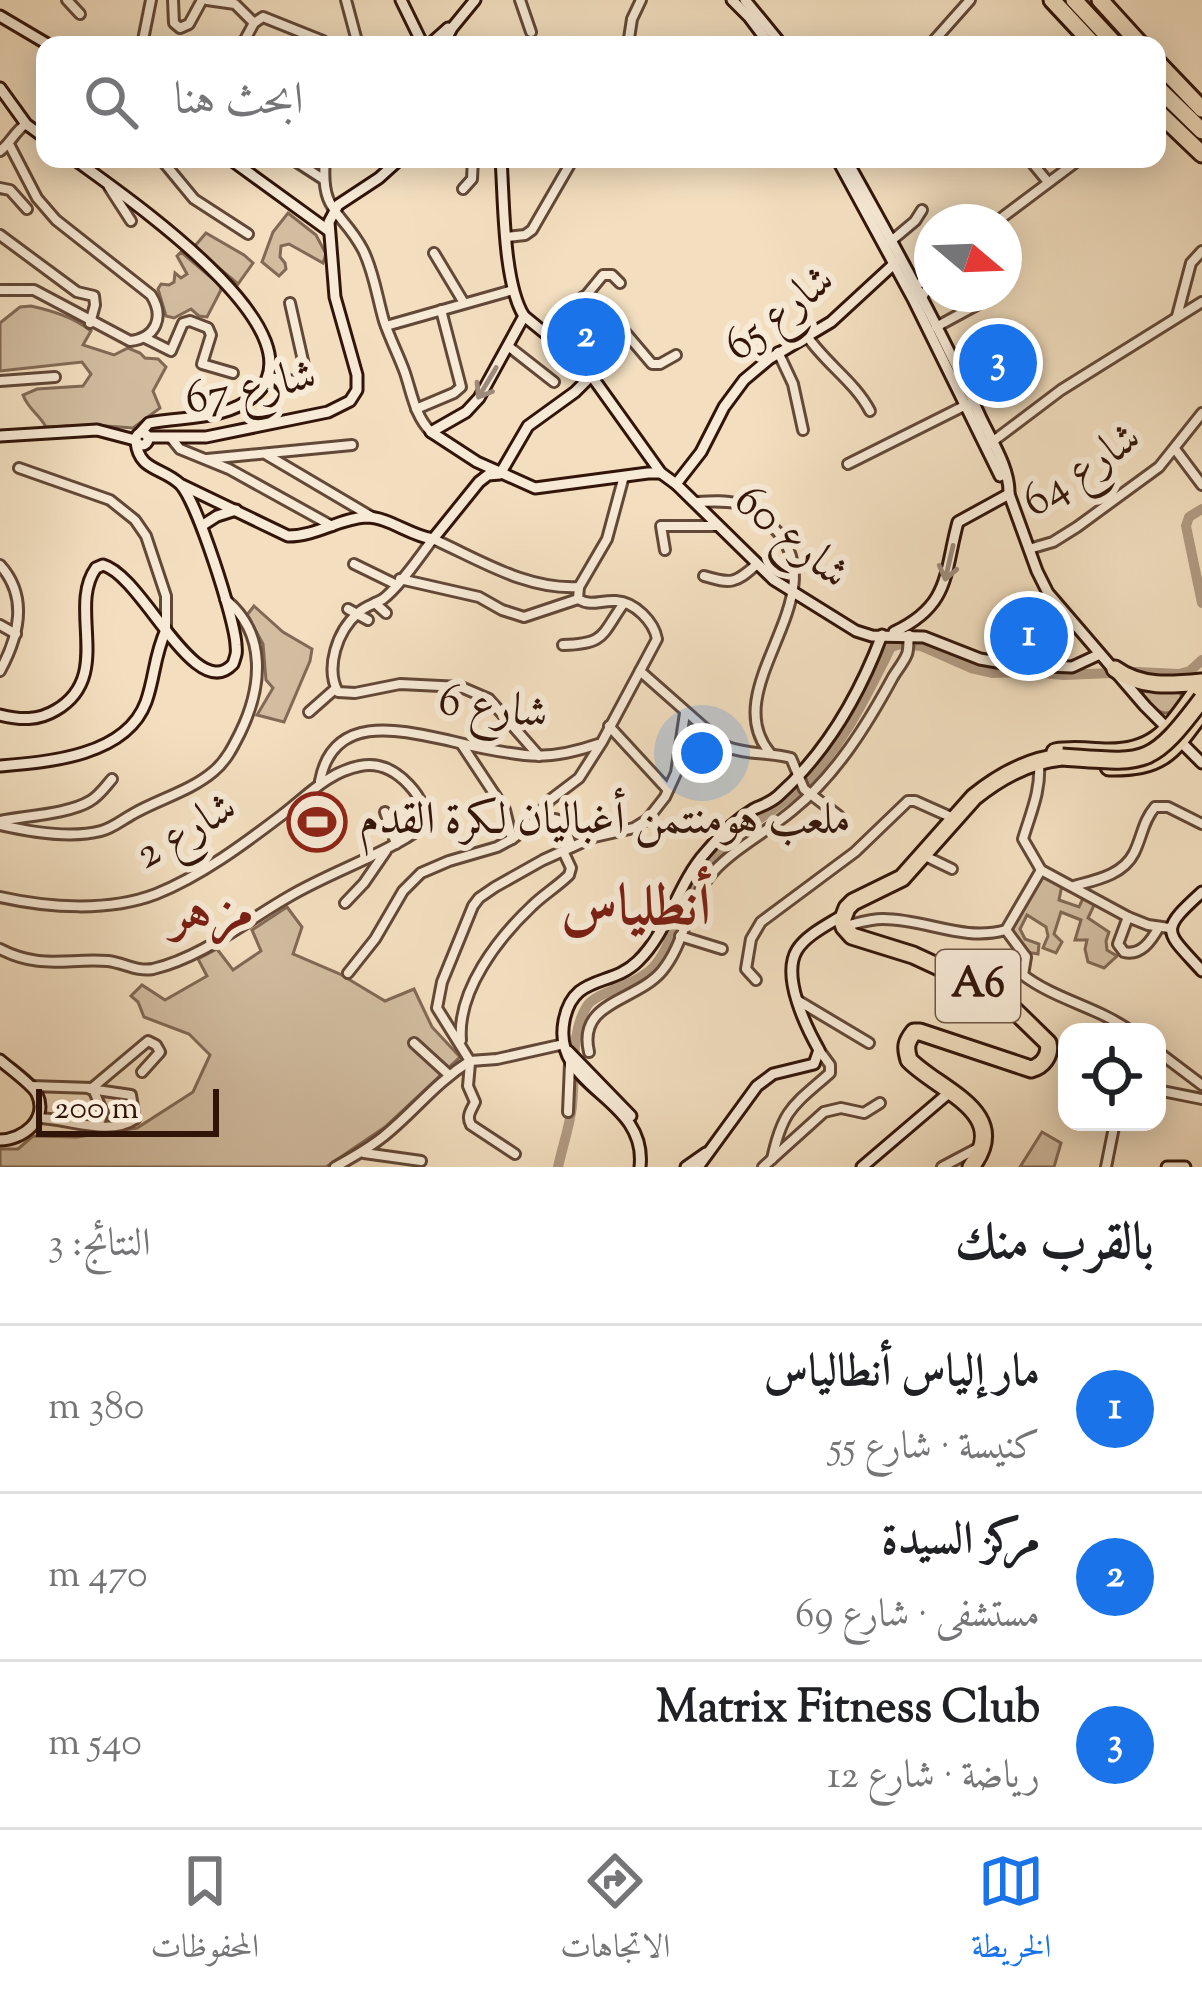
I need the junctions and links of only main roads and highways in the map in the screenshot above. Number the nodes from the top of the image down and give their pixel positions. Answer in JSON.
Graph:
{"nodes":[{"id":1,"x":1052,"y":0,"type":"edge"},
{"id":2,"x":1074,"y":0,"type":"edge"},
{"id":3,"x":1086,"y":0,"type":"edge"},
{"id":4,"x":1100,"y":0,"type":"edge"},
{"id":5,"x":1096,"y":36,"type":"edge"},
{"id":6,"x":1097,"y":36,"type":"edge"},
{"id":7,"x":1098,"y":36,"type":"edge"},
{"id":8,"x":1134,"y":36,"type":"edge"},
{"id":9,"x":1166,"y":71,"type":"edge"},
{"id":10,"x":1166,"y":96,"type":"edge"},
{"id":11,"x":1202,"y":109,"type":"edge"},
{"id":12,"x":1166,"y":120,"type":"edge"},
{"id":13,"x":1202,"y":131,"type":"edge"},
{"id":14,"x":1202,"y":154,"type":"edge"},
{"id":15,"x":1113,"y":669,"type":"road end"},
{"id":16,"x":1202,"y":683,"type":"edge"},
{"id":17,"x":1201,"y":708,"type":"edge"},
{"id":18,"x":1185,"y":747,"type":"edge"},
{"id":19,"x":1049,"y":759,"type":"junction"},
{"id":20,"x":971,"y":1167,"type":"edge"}],
"edges":[{"from":1,"to":5,"type":"highway"},
{"from":2,"to":6,"type":"highway"},
{"from":3,"to":7,"type":"highway"},
{"from":4,"to":8,"type":"highway"},
{"from":9,"to":11,"type":"highway"},
{"from":10,"to":13,"type":"highway"},
{"from":12,"to":14,"type":"highway"},
{"from":15,"to":16,"type":"highway"},
{"from":16,"to":18,"type":"highway"},
{"from":17,"to":18,"type":"highway"},
{"from":17,"to":19,"type":"highway","bridge":true},
{"from":18,"to":19,"type":"highway"},
{"from":19,"to":20,"type":"highway","number":"A6"}]}
